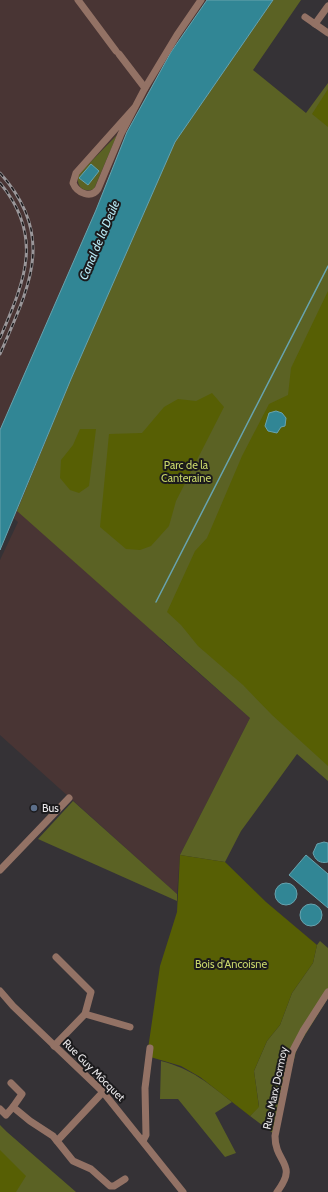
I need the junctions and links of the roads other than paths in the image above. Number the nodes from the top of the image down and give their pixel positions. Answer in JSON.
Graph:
{"nodes":[{"id":1,"x":78,"y":0,"type":"edge"},
{"id":2,"x":201,"y":0,"type":"edge"},
{"id":3,"x":328,"y":6,"type":"edge"},
{"id":4,"x":305,"y":17,"type":"dead end"},
{"id":5,"x":316,"y":24,"type":"junction"},
{"id":6,"x":328,"y":33,"type":"edge"},
{"id":7,"x":145,"y":88,"type":"junction"},
{"id":8,"x":135,"y":107,"type":"junction"},
{"id":9,"x":69,"y":798,"type":"dead end"},
{"id":10,"x":0,"y":870,"type":"edge"},
{"id":11,"x":56,"y":957,"type":"dead end"},
{"id":12,"x":0,"y":991,"type":"edge"},
{"id":13,"x":328,"y":992,"type":"edge"},
{"id":14,"x":0,"y":998,"type":"edge"},
{"id":15,"x":13,"y":1006,"type":"junction"},
{"id":16,"x":85,"y":1014,"type":"junction"},
{"id":17,"x":130,"y":1027,"type":"dead end"},
{"id":18,"x":54,"y":1046,"type":"junction"},
{"id":19,"x":150,"y":1048,"type":"dead end"},
{"id":20,"x":11,"y":1083,"type":"dead end"},
{"id":21,"x":103,"y":1092,"type":"junction"},
{"id":22,"x":13,"y":1107,"type":"junction"},
{"id":23,"x":0,"y":1109,"type":"edge"},
{"id":24,"x":57,"y":1141,"type":"junction"},
{"id":25,"x":143,"y":1141,"type":"junction"},
{"id":26,"x":125,"y":1179,"type":"dead end"},
{"id":27,"x":183,"y":1192,"type":"edge"},
{"id":28,"x":277,"y":1192,"type":"edge"}],
"edges":[{"from":1,"to":7,"type":"street"},
{"from":2,"to":7,"type":"street"},
{"from":3,"to":5,"type":"street"},
{"from":4,"to":5,"type":"street"},
{"from":5,"to":6,"type":"street"},
{"from":7,"to":8,"type":"street"},
{"from":8,"to":8,"type":"street"},
{"from":9,"to":10,"type":"street"},
{"from":11,"to":16,"type":"street"},
{"from":12,"to":15,"type":"street","name":"Rue Guy Môcquet"},
{"from":13,"to":28,"type":"street","name":"Rue Marx Dormoy"},
{"from":14,"to":15,"type":"street","name":"Rue Guy Môcquet"},
{"from":15,"to":18,"type":"street","name":"Rue Guy Môcquet"},
{"from":16,"to":17,"type":"street"},
{"from":16,"to":18,"type":"street"},
{"from":18,"to":21,"type":"street","name":"Rue Guy Môcquet"},
{"from":19,"to":25,"type":"street"},
{"from":20,"to":22,"type":"street"},
{"from":21,"to":24,"type":"street"},
{"from":21,"to":25,"type":"street","name":"Rue Guy Môcquet"},
{"from":22,"to":23,"type":"street"},
{"from":22,"to":24,"type":"street"},
{"from":24,"to":26,"type":"street"},
{"from":25,"to":27,"type":"street","name":"Rue Guy Môcquet"}]}
